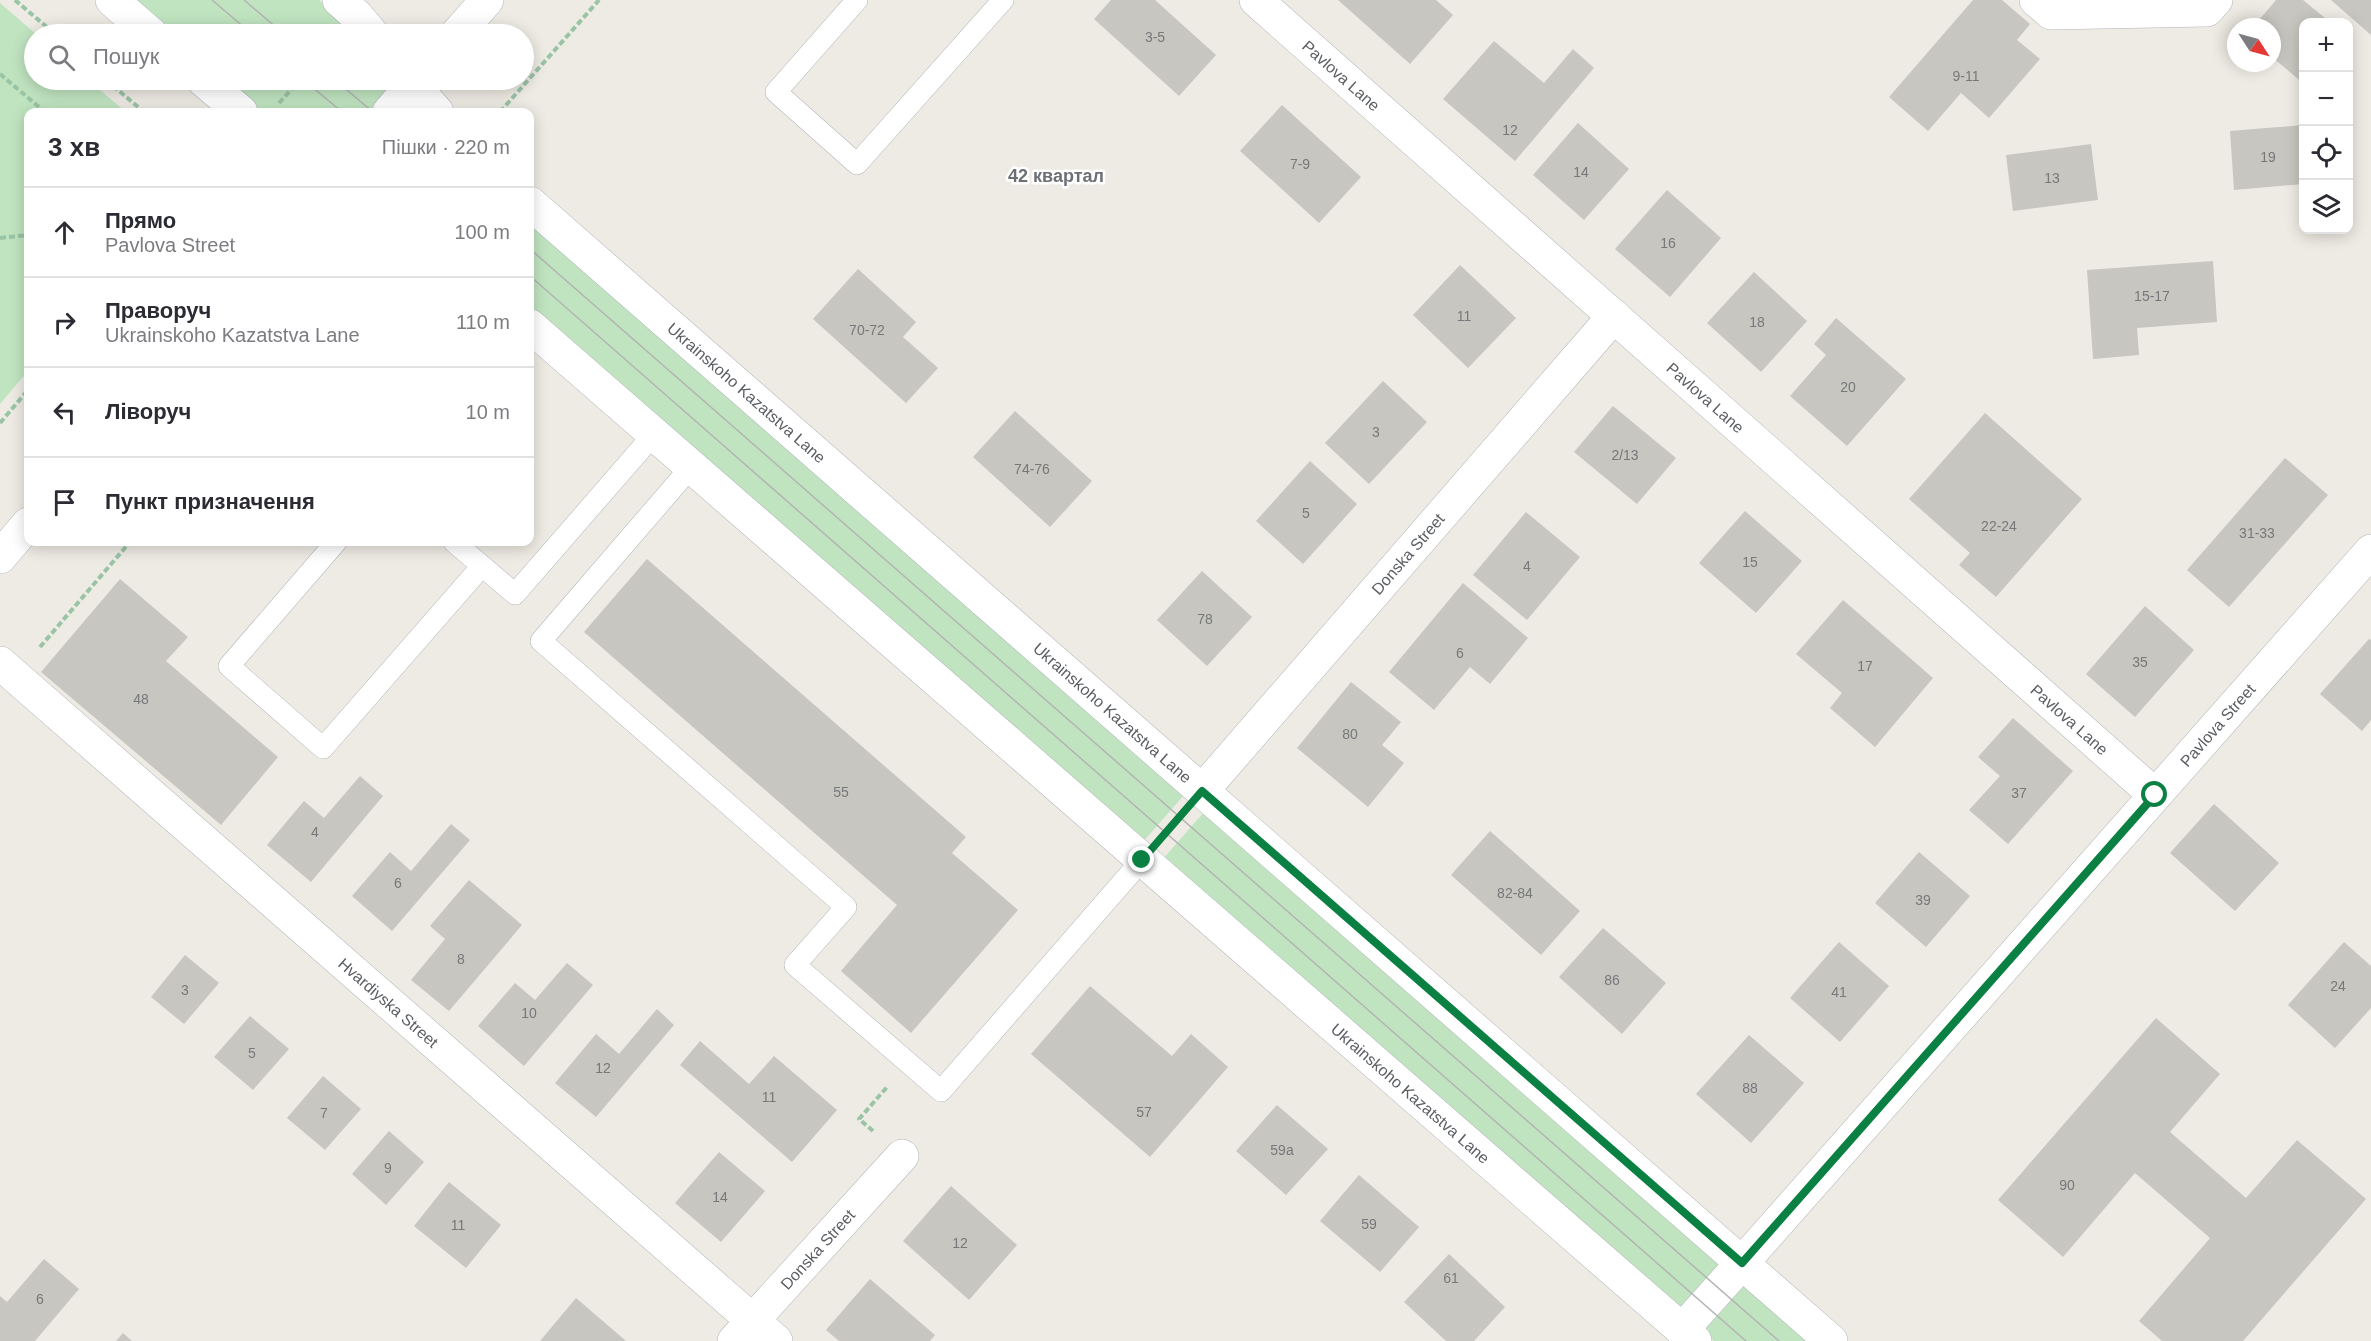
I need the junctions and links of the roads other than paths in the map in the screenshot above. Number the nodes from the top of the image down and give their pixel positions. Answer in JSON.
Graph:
{"nodes":[{"id":1,"x":112,"y":0,"type":"edge"},
{"id":2,"x":339,"y":0,"type":"edge"},
{"id":3,"x":487,"y":0,"type":"edge"},
{"id":4,"x":857,"y":0,"type":"edge"},
{"id":5,"x":1003,"y":0,"type":"edge"},
{"id":6,"x":2036,"y":0,"type":"edge"},
{"id":7,"x":2216,"y":0,"type":"edge"},
{"id":8,"x":1273,"y":5,"type":"edge"},
{"id":9,"x":140,"y":24,"type":"edge"},
{"id":10,"x":364,"y":24,"type":"edge"},
{"id":11,"x":466,"y":24,"type":"edge"},
{"id":12,"x":215,"y":90,"type":"edge"},
{"id":13,"x":406,"y":90,"type":"edge"},
{"id":14,"x":420,"y":90,"type":"edge"},
{"id":15,"x":236,"y":108,"type":"edge"},
{"id":16,"x":392,"y":108,"type":"edge"},
{"id":17,"x":434,"y":108,"type":"edge"},
{"id":18,"x":534,"y":206,"type":"edge"},
{"id":19,"x":1614,"y":316,"type":"junction"},
{"id":20,"x":534,"y":329,"type":"edge"},
{"id":21,"x":654,"y":434,"type":"junction"},
{"id":22,"x":691,"y":467,"type":"junction"},
{"id":23,"x":24,"y":529,"type":"edge"},
{"id":24,"x":333,"y":546,"type":"edge"},
{"id":25,"x":459,"y":546,"type":"edge"},
{"id":26,"x":2371,"y":551,"type":"edge"},
{"id":27,"x":0,"y":556,"type":"edge"},
{"id":28,"x":482,"y":566,"type":"junction"},
{"id":29,"x":7,"y":670,"type":"edge"},
{"id":30,"x":1202,"y":791,"type":"junction"},
{"id":31,"x":2155,"y":795,"type":"junction"},
{"id":32,"x":1142,"y":860,"type":"junction"},
{"id":33,"x":902,"y":1156,"type":"dead end"},
{"id":34,"x":1742,"y":1263,"type":"junction"},
{"id":35,"x":754,"y":1334,"type":"edge"},
{"id":36,"x":1689,"y":1335,"type":"edge"},
{"id":37,"x":1831,"y":1341,"type":"edge"}],
"edges":[{"from":1,"to":9,"type":"street"},
{"from":2,"to":10,"type":"street"},
{"from":3,"to":11,"type":"street"},
{"from":4,"to":5,"type":"lane"},
{"from":6,"to":7,"type":"street"},
{"from":8,"to":19,"type":"street","name":"Pavlova Lane"},
{"from":12,"to":15,"type":"street"},
{"from":13,"to":16,"type":"street"},
{"from":14,"to":17,"type":"street"},
{"from":18,"to":30,"type":"street","name":"Ukrainskoho Kazatstva Lane"},
{"from":19,"to":30,"type":"street","name":"Donska Street"},
{"from":19,"to":31,"type":"street","name":"Pavlova Lane"},
{"from":20,"to":21,"type":"street","name":"Ukrainskoho Kazatstva Lane"},
{"from":21,"to":22,"type":"street","name":"Ukrainskoho Kazatstva Lane"},
{"from":21,"to":28,"type":"lane"},
{"from":22,"to":32,"type":"street","name":"Ukrainskoho Kazatstva Lane"},
{"from":22,"to":32,"type":"lane"},
{"from":23,"to":27,"type":"street"},
{"from":24,"to":28,"type":"lane"},
{"from":25,"to":28,"type":"lane"},
{"from":26,"to":31,"type":"street","name":"Pavlova Street"},
{"from":29,"to":35,"type":"street","name":"Hvardiyska Street"},
{"from":30,"to":34,"type":"street","name":"Ukrainskoho Kazatstva Lane"},
{"from":31,"to":34,"type":"street","name":"Pavlova Street"},
{"from":32,"to":36,"type":"street","name":"Ukrainskoho Kazatstva Lane"},
{"from":33,"to":35,"type":"street","name":"Donska Street"},
{"from":34,"to":36,"type":"street","name":"Pavlova Street"},
{"from":34,"to":37,"type":"street","name":"Ukrainskoho Kazatstva Lane"}]}
